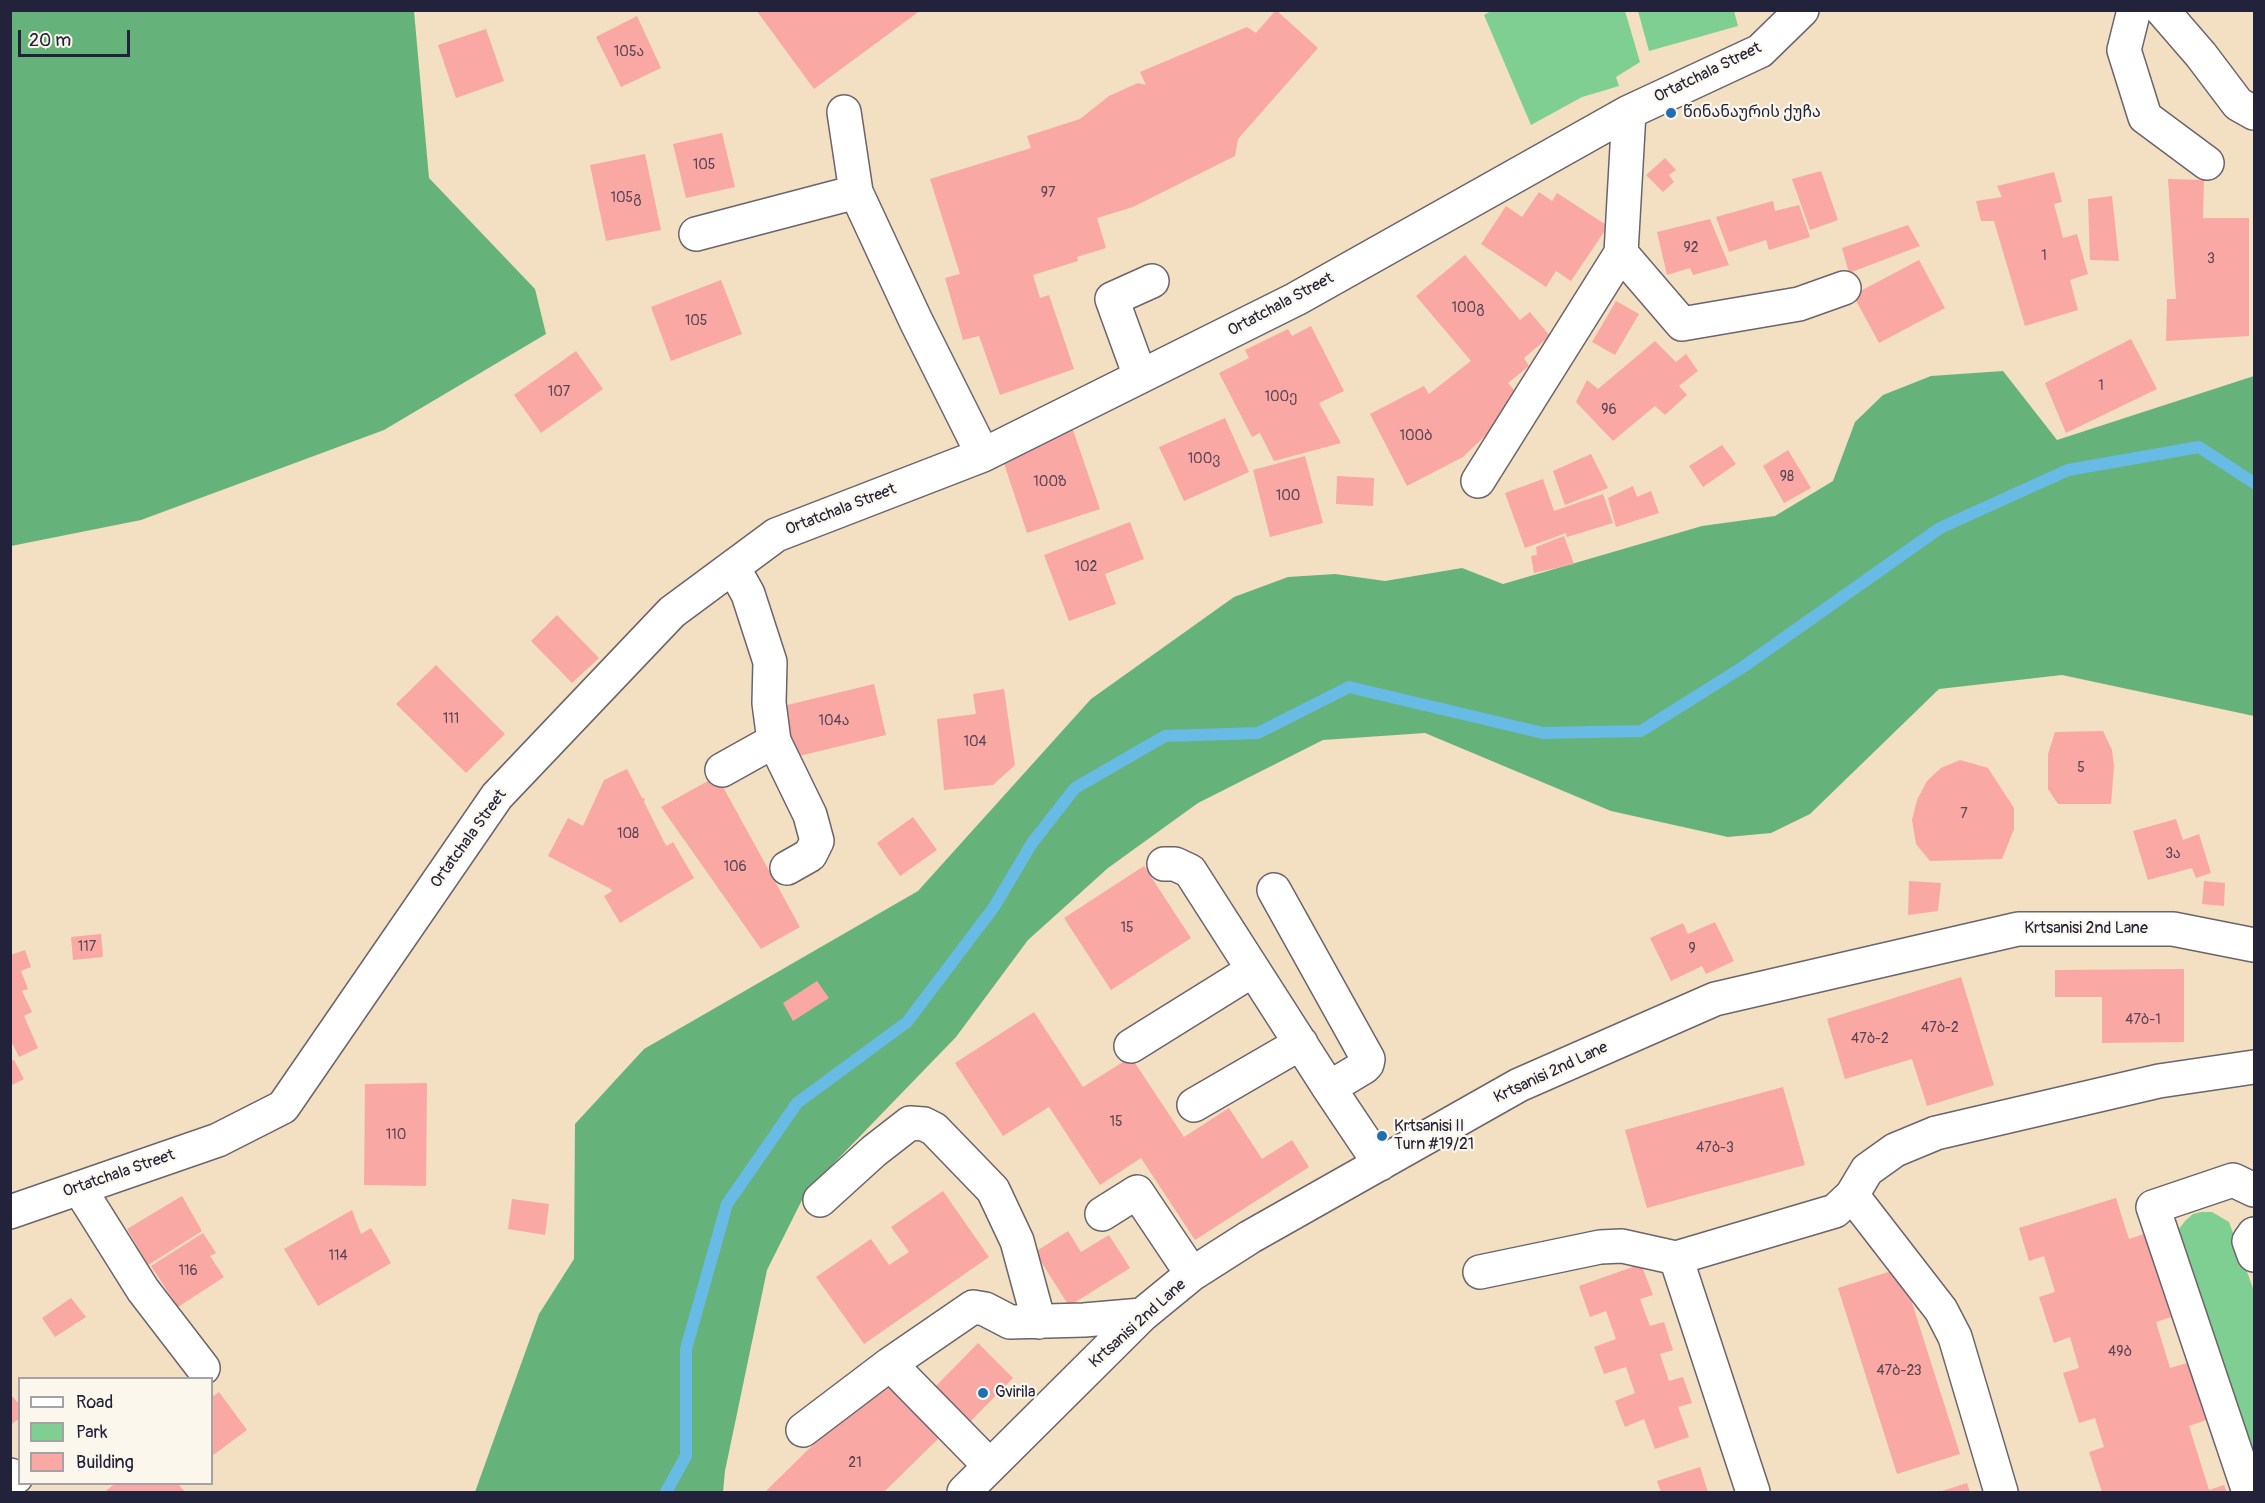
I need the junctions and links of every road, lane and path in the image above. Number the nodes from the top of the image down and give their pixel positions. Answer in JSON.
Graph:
{"nodes":[{"id":1,"x":1802,"y":10,"type":"edge"},
{"id":2,"x":2134,"y":10,"type":"edge"},
{"id":3,"x":2162,"y":10,"type":"edge"},
{"id":4,"x":844,"y":112,"type":"dead end"},
{"id":5,"x":1629,"y":112,"type":"junction"},
{"id":6,"x":2254,"y":113,"type":"edge"},
{"id":7,"x":2206,"y":164,"type":"dead end"},
{"id":8,"x":856,"y":192,"type":"junction"},
{"id":9,"x":696,"y":234,"type":"dead end"},
{"id":10,"x":1621,"y":253,"type":"junction"},
{"id":11,"x":1152,"y":281,"type":"dead end"},
{"id":12,"x":1844,"y":288,"type":"dead end"},
{"id":13,"x":1140,"y":376,"type":"junction"},
{"id":14,"x":983,"y":455,"type":"junction"},
{"id":15,"x":1478,"y":481,"type":"dead end"},
{"id":16,"x":733,"y":567,"type":"junction"},
{"id":17,"x":774,"y":741,"type":"junction"},
{"id":18,"x":722,"y":770,"type":"dead end"},
{"id":19,"x":1164,"y":864,"type":"dead end"},
{"id":20,"x":787,"y":868,"type":"dead end"},
{"id":21,"x":1274,"y":890,"type":"dead end"},
{"id":22,"x":2254,"y":945,"type":"edge"},
{"id":23,"x":1253,"y":970,"type":"junction"},
{"id":24,"x":1301,"y":1043,"type":"junction"},
{"id":25,"x":1131,"y":1046,"type":"dead end"},
{"id":26,"x":2254,"y":1067,"type":"edge"},
{"id":27,"x":1329,"y":1088,"type":"junction"},
{"id":28,"x":1194,"y":1105,"type":"dead end"},
{"id":29,"x":1380,"y":1164,"type":"junction"},
{"id":30,"x":79,"y":1188,"type":"junction"},
{"id":31,"x":2254,"y":1190,"type":"edge"},
{"id":32,"x":1852,"y":1196,"type":"junction"},
{"id":33,"x":820,"y":1200,"type":"dead end"},
{"id":34,"x":10,"y":1212,"type":"edge"},
{"id":35,"x":1102,"y":1214,"type":"dead end"},
{"id":36,"x":2254,"y":1234,"type":"edge"},
{"id":37,"x":2254,"y":1255,"type":"edge"},
{"id":38,"x":1676,"y":1258,"type":"junction"},
{"id":39,"x":1480,"y":1272,"type":"dead end"},
{"id":40,"x":1192,"y":1274,"type":"junction"},
{"id":41,"x":1142,"y":1315,"type":"junction"},
{"id":42,"x":1039,"y":1322,"type":"junction"},
{"id":43,"x":890,"y":1364,"type":"junction"},
{"id":44,"x":203,"y":1368,"type":"dead end"},
{"id":45,"x":803,"y":1430,"type":"dead end"},
{"id":46,"x":990,"y":1466,"type":"junction"},
{"id":47,"x":964,"y":1492,"type":"edge"},
{"id":48,"x":1753,"y":1492,"type":"edge"},
{"id":49,"x":2001,"y":1492,"type":"edge"},
{"id":50,"x":2249,"y":1492,"type":"edge"}],
"edges":[{"from":1,"to":5,"type":"street","name":"Ortatchala Street"},
{"from":2,"to":7,"type":"street"},
{"from":3,"to":6,"type":"street"},
{"from":4,"to":8,"type":"street"},
{"from":5,"to":10,"type":"street"},
{"from":5,"to":13,"type":"street","name":"Ortatchala Street"},
{"from":8,"to":9,"type":"street"},
{"from":8,"to":14,"type":"street"},
{"from":10,"to":12,"type":"street"},
{"from":10,"to":15,"type":"street"},
{"from":11,"to":13,"type":"street"},
{"from":13,"to":14,"type":"street","name":"Ortatchala Street"},
{"from":14,"to":16,"type":"street","name":"Ortatchala Street"},
{"from":16,"to":17,"type":"street"},
{"from":16,"to":30,"type":"street","name":"Ortatchala Street"},
{"from":17,"to":18,"type":"street"},
{"from":17,"to":20,"type":"street"},
{"from":19,"to":23,"type":"street"},
{"from":21,"to":27,"type":"street"},
{"from":22,"to":29,"type":"street","name":"Krtsanisi 2nd Lane"},
{"from":23,"to":24,"type":"street"},
{"from":23,"to":25,"type":"street"},
{"from":24,"to":27,"type":"street"},
{"from":24,"to":28,"type":"street"},
{"from":26,"to":32,"type":"street"},
{"from":27,"to":29,"type":"street"},
{"from":29,"to":40,"type":"street","name":"Krtsanisi 2nd Lane"},
{"from":30,"to":34,"type":"street","name":"Ortatchala Street"},
{"from":30,"to":44,"type":"street"},
{"from":31,"to":50,"type":"street"},
{"from":32,"to":38,"type":"street"},
{"from":32,"to":49,"type":"street"},
{"from":33,"to":42,"type":"street"},
{"from":35,"to":40,"type":"street"},
{"from":36,"to":37,"type":"street"},
{"from":38,"to":39,"type":"street"},
{"from":38,"to":48,"type":"street"},
{"from":40,"to":41,"type":"street","name":"Krtsanisi 2nd Lane"},
{"from":41,"to":42,"type":"street"},
{"from":41,"to":46,"type":"street","name":"Krtsanisi 2nd Lane"},
{"from":42,"to":43,"type":"street"},
{"from":43,"to":45,"type":"street"},
{"from":43,"to":46,"type":"street"},
{"from":46,"to":47,"type":"street","name":"Krtsanisi 2nd Lane"}]}
